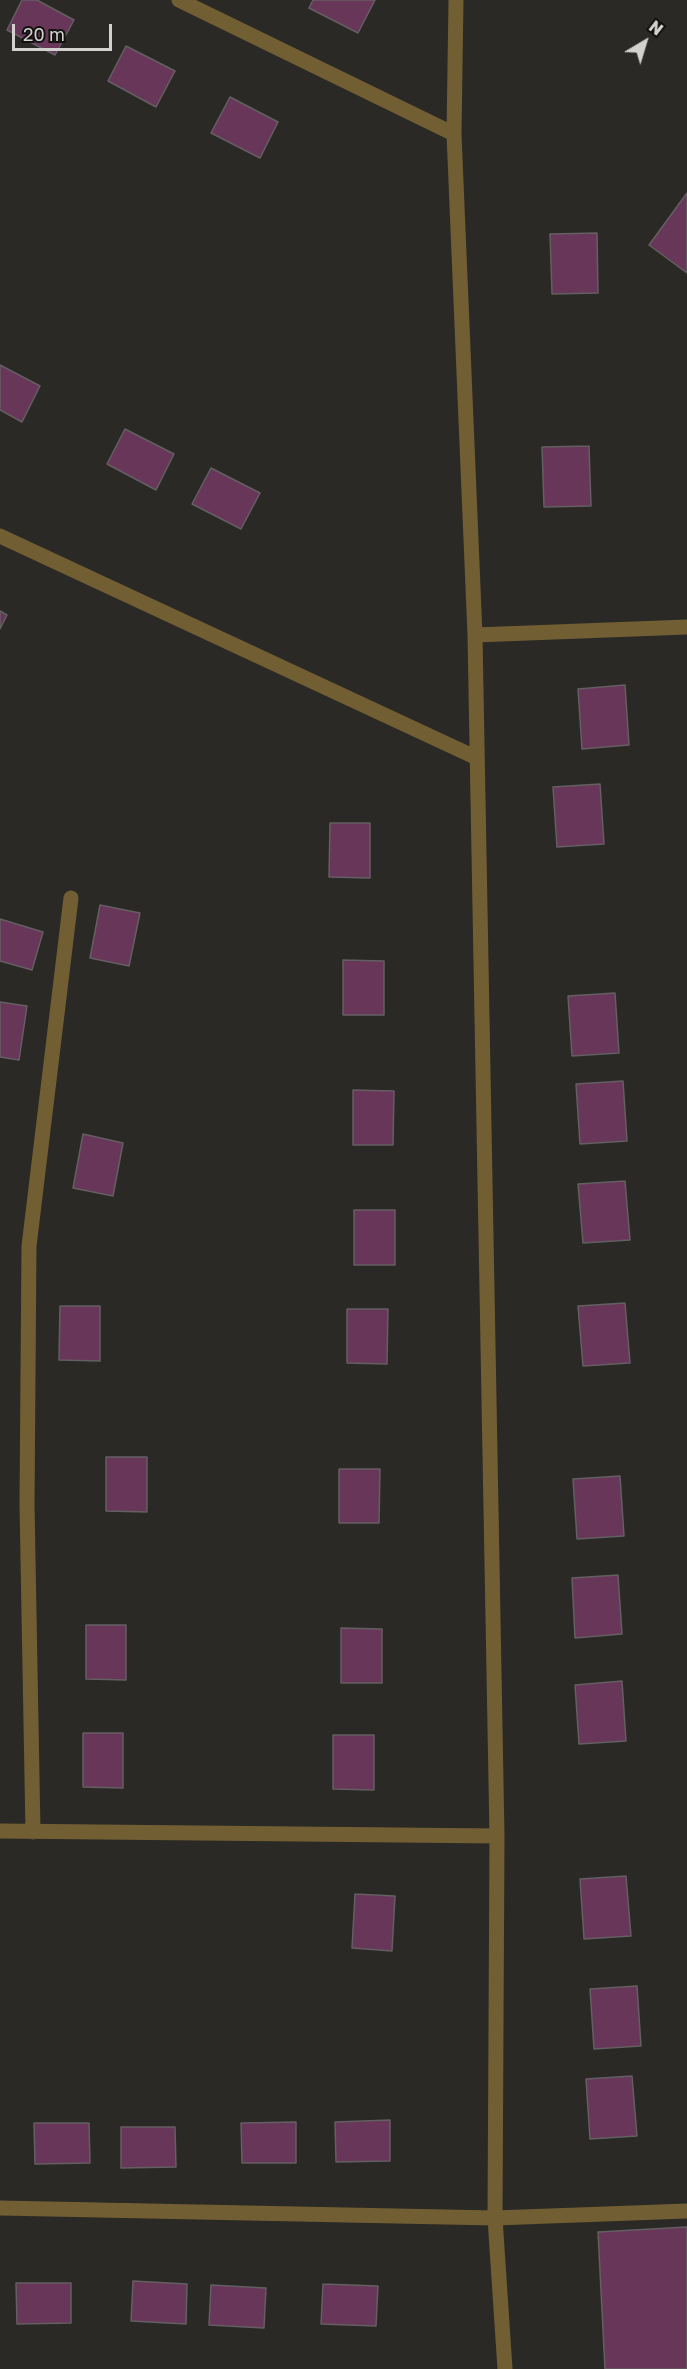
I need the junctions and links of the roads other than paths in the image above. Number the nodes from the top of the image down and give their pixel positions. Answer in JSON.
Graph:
{"nodes":[{"id":1,"x":179,"y":0,"type":"edge"},
{"id":2,"x":456,"y":0,"type":"edge"},
{"id":3,"x":454,"y":134,"type":"junction"},
{"id":4,"x":0,"y":536,"type":"edge"},
{"id":5,"x":687,"y":627,"type":"edge"},
{"id":6,"x":475,"y":636,"type":"junction"},
{"id":7,"x":477,"y":758,"type":"junction"},
{"id":8,"x":71,"y":898,"type":"dead end"},
{"id":9,"x":0,"y":1831,"type":"edge"},
{"id":10,"x":33,"y":1832,"type":"junction"},
{"id":11,"x":497,"y":1836,"type":"junction"},
{"id":12,"x":0,"y":2208,"type":"edge"},
{"id":13,"x":687,"y":2211,"type":"edge"},
{"id":14,"x":495,"y":2218,"type":"junction"},
{"id":15,"x":505,"y":2369,"type":"edge"}],
"edges":[{"from":1,"to":3,"type":"street"},
{"from":2,"to":3,"type":"street"},
{"from":3,"to":6,"type":"street"},
{"from":4,"to":7,"type":"street"},
{"from":5,"to":6,"type":"street"},
{"from":6,"to":7,"type":"street"},
{"from":7,"to":11,"type":"street"},
{"from":8,"to":10,"type":"street"},
{"from":9,"to":10,"type":"street"},
{"from":10,"to":11,"type":"street"},
{"from":11,"to":14,"type":"street"},
{"from":12,"to":14,"type":"street"},
{"from":13,"to":14,"type":"street"},
{"from":14,"to":15,"type":"street"}]}
